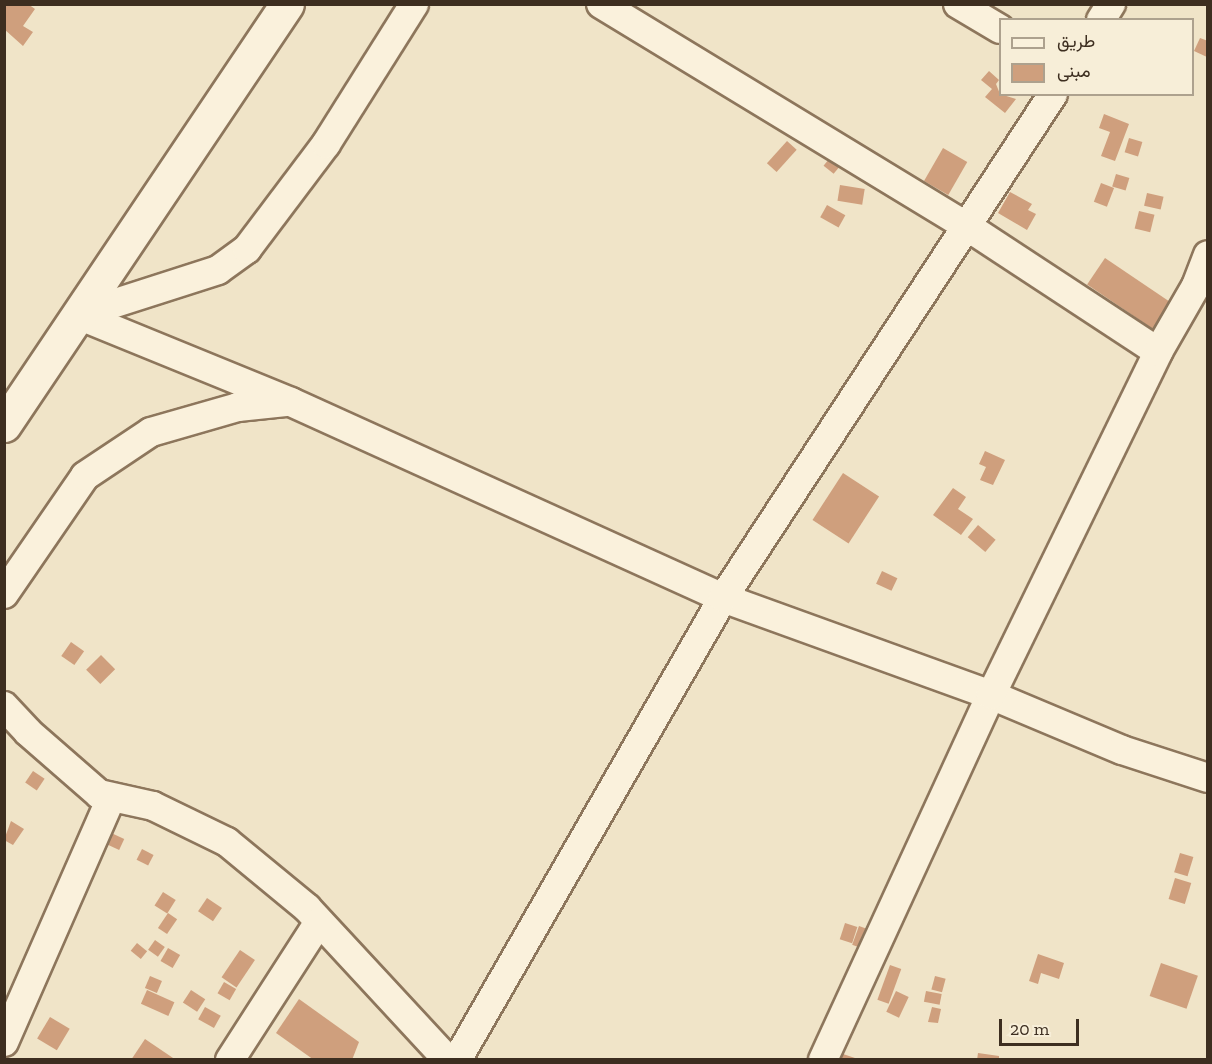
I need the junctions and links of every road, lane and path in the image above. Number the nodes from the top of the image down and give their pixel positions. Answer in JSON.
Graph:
{"nodes":[{"id":1,"x":287,"y":4,"type":"edge"},
{"id":2,"x":414,"y":4,"type":"edge"},
{"id":3,"x":602,"y":4,"type":"edge"},
{"id":4,"x":958,"y":4,"type":"edge"},
{"id":5,"x":1111,"y":4,"type":"edge"},
{"id":6,"x":1102,"y":18,"type":"edge"},
{"id":7,"x":999,"y":28,"type":"edge"},
{"id":8,"x":1052,"y":96,"type":"edge"},
{"id":9,"x":968,"y":227,"type":"junction"},
{"id":10,"x":1208,"y":255,"type":"edge"},
{"id":11,"x":78,"y":315,"type":"junction"},
{"id":12,"x":1158,"y":352,"type":"junction"},
{"id":13,"x":291,"y":402,"type":"junction"},
{"id":14,"x":4,"y":424,"type":"edge"},
{"id":15,"x":4,"y":594,"type":"edge"},
{"id":16,"x":723,"y":598,"type":"junction"},
{"id":17,"x":991,"y":695,"type":"junction"},
{"id":18,"x":4,"y":706,"type":"edge"},
{"id":19,"x":1208,"y":778,"type":"edge"},
{"id":20,"x":111,"y":798,"type":"junction"},
{"id":21,"x":319,"y":922,"type":"junction"},
{"id":22,"x":4,"y":1042,"type":"edge"},
{"id":23,"x":230,"y":1059,"type":"edge"},
{"id":24,"x":448,"y":1059,"type":"edge"},
{"id":25,"x":457,"y":1059,"type":"edge"},
{"id":26,"x":824,"y":1059,"type":"edge"}],
"edges":[{"from":1,"to":11,"type":"street"},
{"from":2,"to":11,"type":"street"},
{"from":3,"to":9,"type":"street"},
{"from":4,"to":7,"type":"street"},
{"from":5,"to":6,"type":"street"},
{"from":8,"to":9,"type":"street"},
{"from":9,"to":12,"type":"street"},
{"from":9,"to":16,"type":"street"},
{"from":10,"to":12,"type":"street"},
{"from":11,"to":13,"type":"street"},
{"from":11,"to":14,"type":"street"},
{"from":12,"to":17,"type":"street"},
{"from":13,"to":15,"type":"street"},
{"from":13,"to":16,"type":"street"},
{"from":16,"to":17,"type":"street"},
{"from":16,"to":25,"type":"street"},
{"from":17,"to":19,"type":"street"},
{"from":17,"to":26,"type":"street"},
{"from":18,"to":20,"type":"street"},
{"from":20,"to":21,"type":"street"},
{"from":20,"to":22,"type":"street"},
{"from":21,"to":23,"type":"street"},
{"from":21,"to":24,"type":"street"}]}
